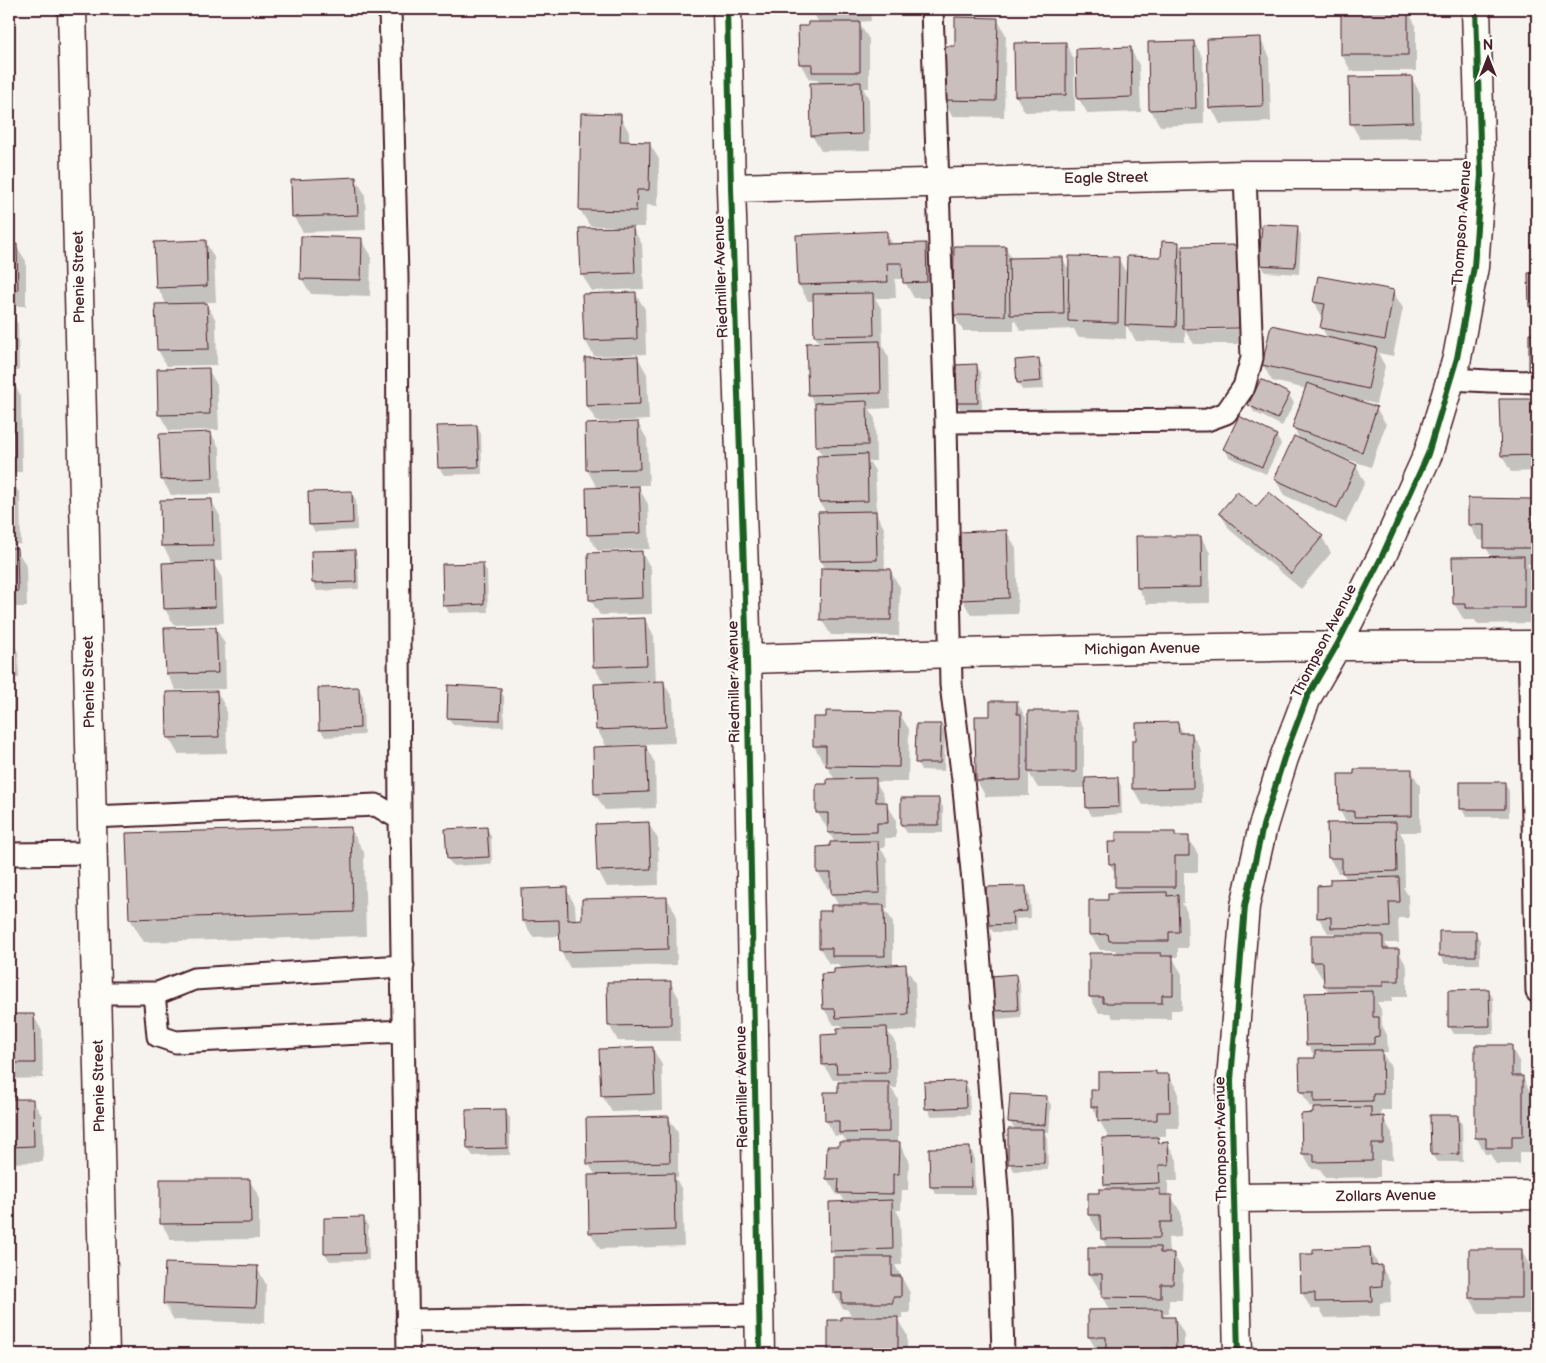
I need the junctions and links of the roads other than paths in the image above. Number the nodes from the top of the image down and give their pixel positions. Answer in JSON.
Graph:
{"nodes":[{"id":1,"x":72,"y":9,"type":"edge"},
{"id":2,"x":390,"y":9,"type":"edge"},
{"id":3,"x":727,"y":9,"type":"edge"},
{"id":4,"x":932,"y":9,"type":"edge"},
{"id":5,"x":1476,"y":9,"type":"edge"},
{"id":6,"x":1245,"y":175,"type":"junction"},
{"id":7,"x":1481,"y":175,"type":"junction"},
{"id":8,"x":938,"y":182,"type":"junction"},
{"id":9,"x":731,"y":188,"type":"junction"},
{"id":10,"x":1450,"y":379,"type":"junction"},
{"id":11,"x":1537,"y":382,"type":"edge"},
{"id":12,"x":946,"y":422,"type":"junction"},
{"id":13,"x":1337,"y":645,"type":"junction"},
{"id":14,"x":1533,"y":645,"type":"edge"},
{"id":15,"x":950,"y":652,"type":"junction"},
{"id":16,"x":747,"y":659,"type":"junction"},
{"id":17,"x":92,"y":817,"type":"junction"},
{"id":18,"x":400,"y":819,"type":"junction"},
{"id":19,"x":93,"y":853,"type":"junction"},
{"id":20,"x":9,"y":854,"type":"edge"},
{"id":21,"x":1536,"y":919,"type":"edge"},
{"id":22,"x":403,"y":966,"type":"junction"},
{"id":23,"x":1537,"y":992,"type":"edge"},
{"id":24,"x":96,"y":993,"type":"junction"},
{"id":25,"x":154,"y":993,"type":"junction"},
{"id":26,"x":403,"y":1031,"type":"junction"},
{"id":27,"x":1537,"y":1195,"type":"edge"},
{"id":28,"x":1234,"y":1198,"type":"junction"},
{"id":29,"x":759,"y":1315,"type":"junction"},
{"id":30,"x":407,"y":1320,"type":"junction"},
{"id":31,"x":105,"y":1354,"type":"edge"},
{"id":32,"x":408,"y":1354,"type":"edge"},
{"id":33,"x":760,"y":1354,"type":"edge"},
{"id":34,"x":1003,"y":1354,"type":"edge"},
{"id":35,"x":1238,"y":1354,"type":"edge"}],
"edges":[{"from":1,"to":17,"type":"street","name":"Phenie Street"},
{"from":2,"to":18,"type":"lane"},
{"from":3,"to":9,"type":"street","name":"Riedmiller Avenue"},
{"from":4,"to":8,"type":"lane"},
{"from":5,"to":7,"type":"street","name":"Thompson Avenue"},
{"from":6,"to":7,"type":"street","name":"Eagle Street"},
{"from":6,"to":8,"type":"street","name":"Eagle Street"},
{"from":6,"to":12,"type":"lane"},
{"from":7,"to":10,"type":"street","name":"Thompson Avenue"},
{"from":8,"to":9,"type":"street","name":"Eagle Street"},
{"from":8,"to":12,"type":"lane"},
{"from":9,"to":16,"type":"street","name":"Riedmiller Avenue"},
{"from":10,"to":11,"type":"lane"},
{"from":10,"to":13,"type":"street","name":"Thompson Avenue"},
{"from":12,"to":15,"type":"lane"},
{"from":13,"to":14,"type":"street","name":"Michigan Avenue"},
{"from":13,"to":15,"type":"street","name":"Michigan Avenue"},
{"from":13,"to":28,"type":"street","name":"Thompson Avenue"},
{"from":14,"to":21,"type":"lane"},
{"from":15,"to":16,"type":"street","name":"Michigan Avenue"},
{"from":15,"to":34,"type":"lane"},
{"from":16,"to":29,"type":"street","name":"Riedmiller Avenue"},
{"from":17,"to":18,"type":"lane"},
{"from":17,"to":19,"type":"street","name":"Phenie Street"},
{"from":18,"to":22,"type":"lane"},
{"from":19,"to":20,"type":"lane"},
{"from":19,"to":24,"type":"street","name":"Phenie Street"},
{"from":21,"to":23,"type":"lane"},
{"from":22,"to":25,"type":"lane"},
{"from":22,"to":26,"type":"lane"},
{"from":24,"to":25,"type":"lane"},
{"from":24,"to":31,"type":"street","name":"Phenie Street"},
{"from":25,"to":26,"type":"lane"},
{"from":26,"to":30,"type":"lane"},
{"from":27,"to":28,"type":"street","name":"Zollars Avenue"},
{"from":28,"to":35,"type":"street","name":"Thompson Avenue"},
{"from":29,"to":30,"type":"lane"},
{"from":29,"to":33,"type":"street","name":"Riedmiller Avenue"},
{"from":30,"to":32,"type":"lane"}]}
